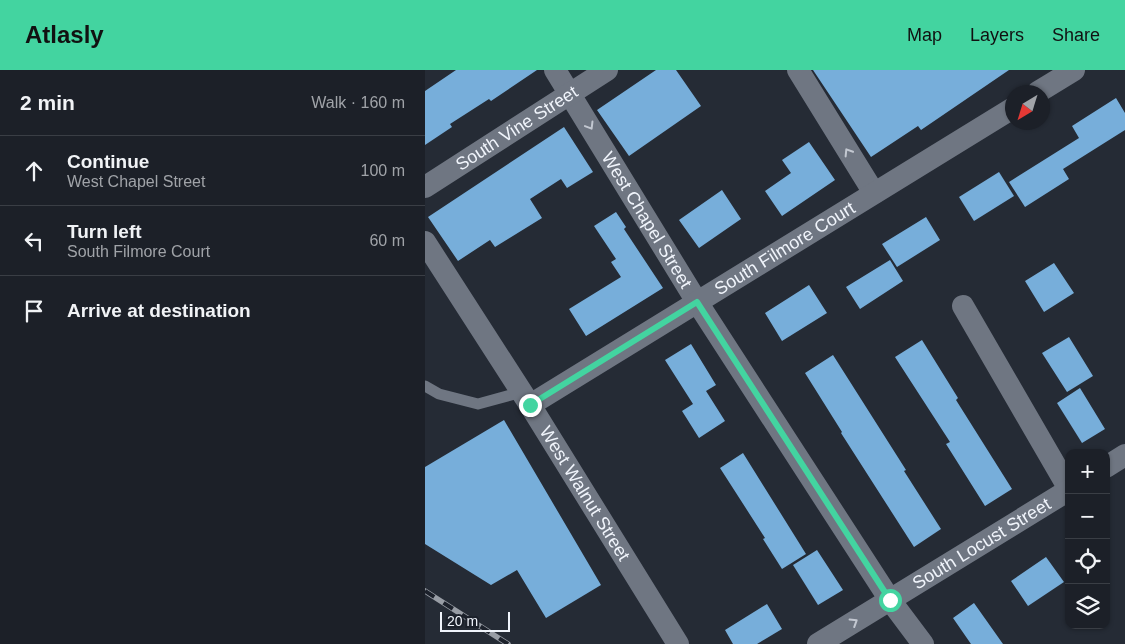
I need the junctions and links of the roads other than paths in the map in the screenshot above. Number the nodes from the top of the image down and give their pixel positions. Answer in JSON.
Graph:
{"nodes":[{"id":1,"x":555,"y":70,"type":"edge"},
{"id":2,"x":607,"y":70,"type":"edge"},
{"id":3,"x":798,"y":70,"type":"edge"},
{"id":4,"x":1074,"y":70,"type":"edge"},
{"id":5,"x":1040,"y":83,"type":"edge"},
{"id":6,"x":571,"y":94,"type":"junction"},
{"id":7,"x":1005,"y":113,"type":"edge"},
{"id":8,"x":425,"y":187,"type":"edge"},
{"id":9,"x":874,"y":193,"type":"junction"},
{"id":10,"x":425,"y":242,"type":"edge"},
{"id":11,"x":697,"y":302,"type":"junction"},
{"id":12,"x":963,"y":306,"type":"dead end"},
{"id":13,"x":425,"y":386,"type":"edge"},
{"id":14,"x":526,"y":398,"type":"junction"},
{"id":15,"x":1125,"y":455,"type":"edge"},
{"id":16,"x":1110,"y":464,"type":"edge"},
{"id":17,"x":1065,"y":482,"type":"edge"},
{"id":18,"x":1065,"y":491,"type":"edge"},
{"id":19,"x":890,"y":600,"type":"junction"},
{"id":20,"x":678,"y":644,"type":"edge"},
{"id":21,"x":818,"y":644,"type":"edge"},
{"id":22,"x":923,"y":644,"type":"edge"}],
"edges":[{"from":1,"to":6,"type":"street","name":"West Chapel Street"},
{"from":2,"to":6,"type":"street","name":"South Vine Street"},
{"from":9,"to":3,"type":"street","one_way":true},
{"from":4,"to":5,"type":"street"},
{"from":6,"to":8,"type":"street","name":"South Vine Street"},
{"from":6,"to":11,"type":"street","name":"West Chapel Street","one_way":true},
{"from":7,"to":9,"type":"street","name":"South Filmore Court"},
{"from":9,"to":11,"type":"street","name":"South Filmore Court"},
{"from":10,"to":14,"type":"street","name":"West Walnut Street"},
{"from":11,"to":14,"type":"street","name":"South Filmore Court"},
{"from":11,"to":19,"type":"street","name":"West Chapel Street"},
{"from":12,"to":17,"type":"street"},
{"from":13,"to":14,"type":"lane"},
{"from":14,"to":20,"type":"street","name":"West Walnut Street"},
{"from":15,"to":16,"type":"street"},
{"from":18,"to":19,"type":"street","name":"South Locust Street"},
{"from":21,"to":19,"type":"street","name":"South Locust Street","one_way":true},
{"from":19,"to":22,"type":"street","name":"West Chapel Street"}]}
